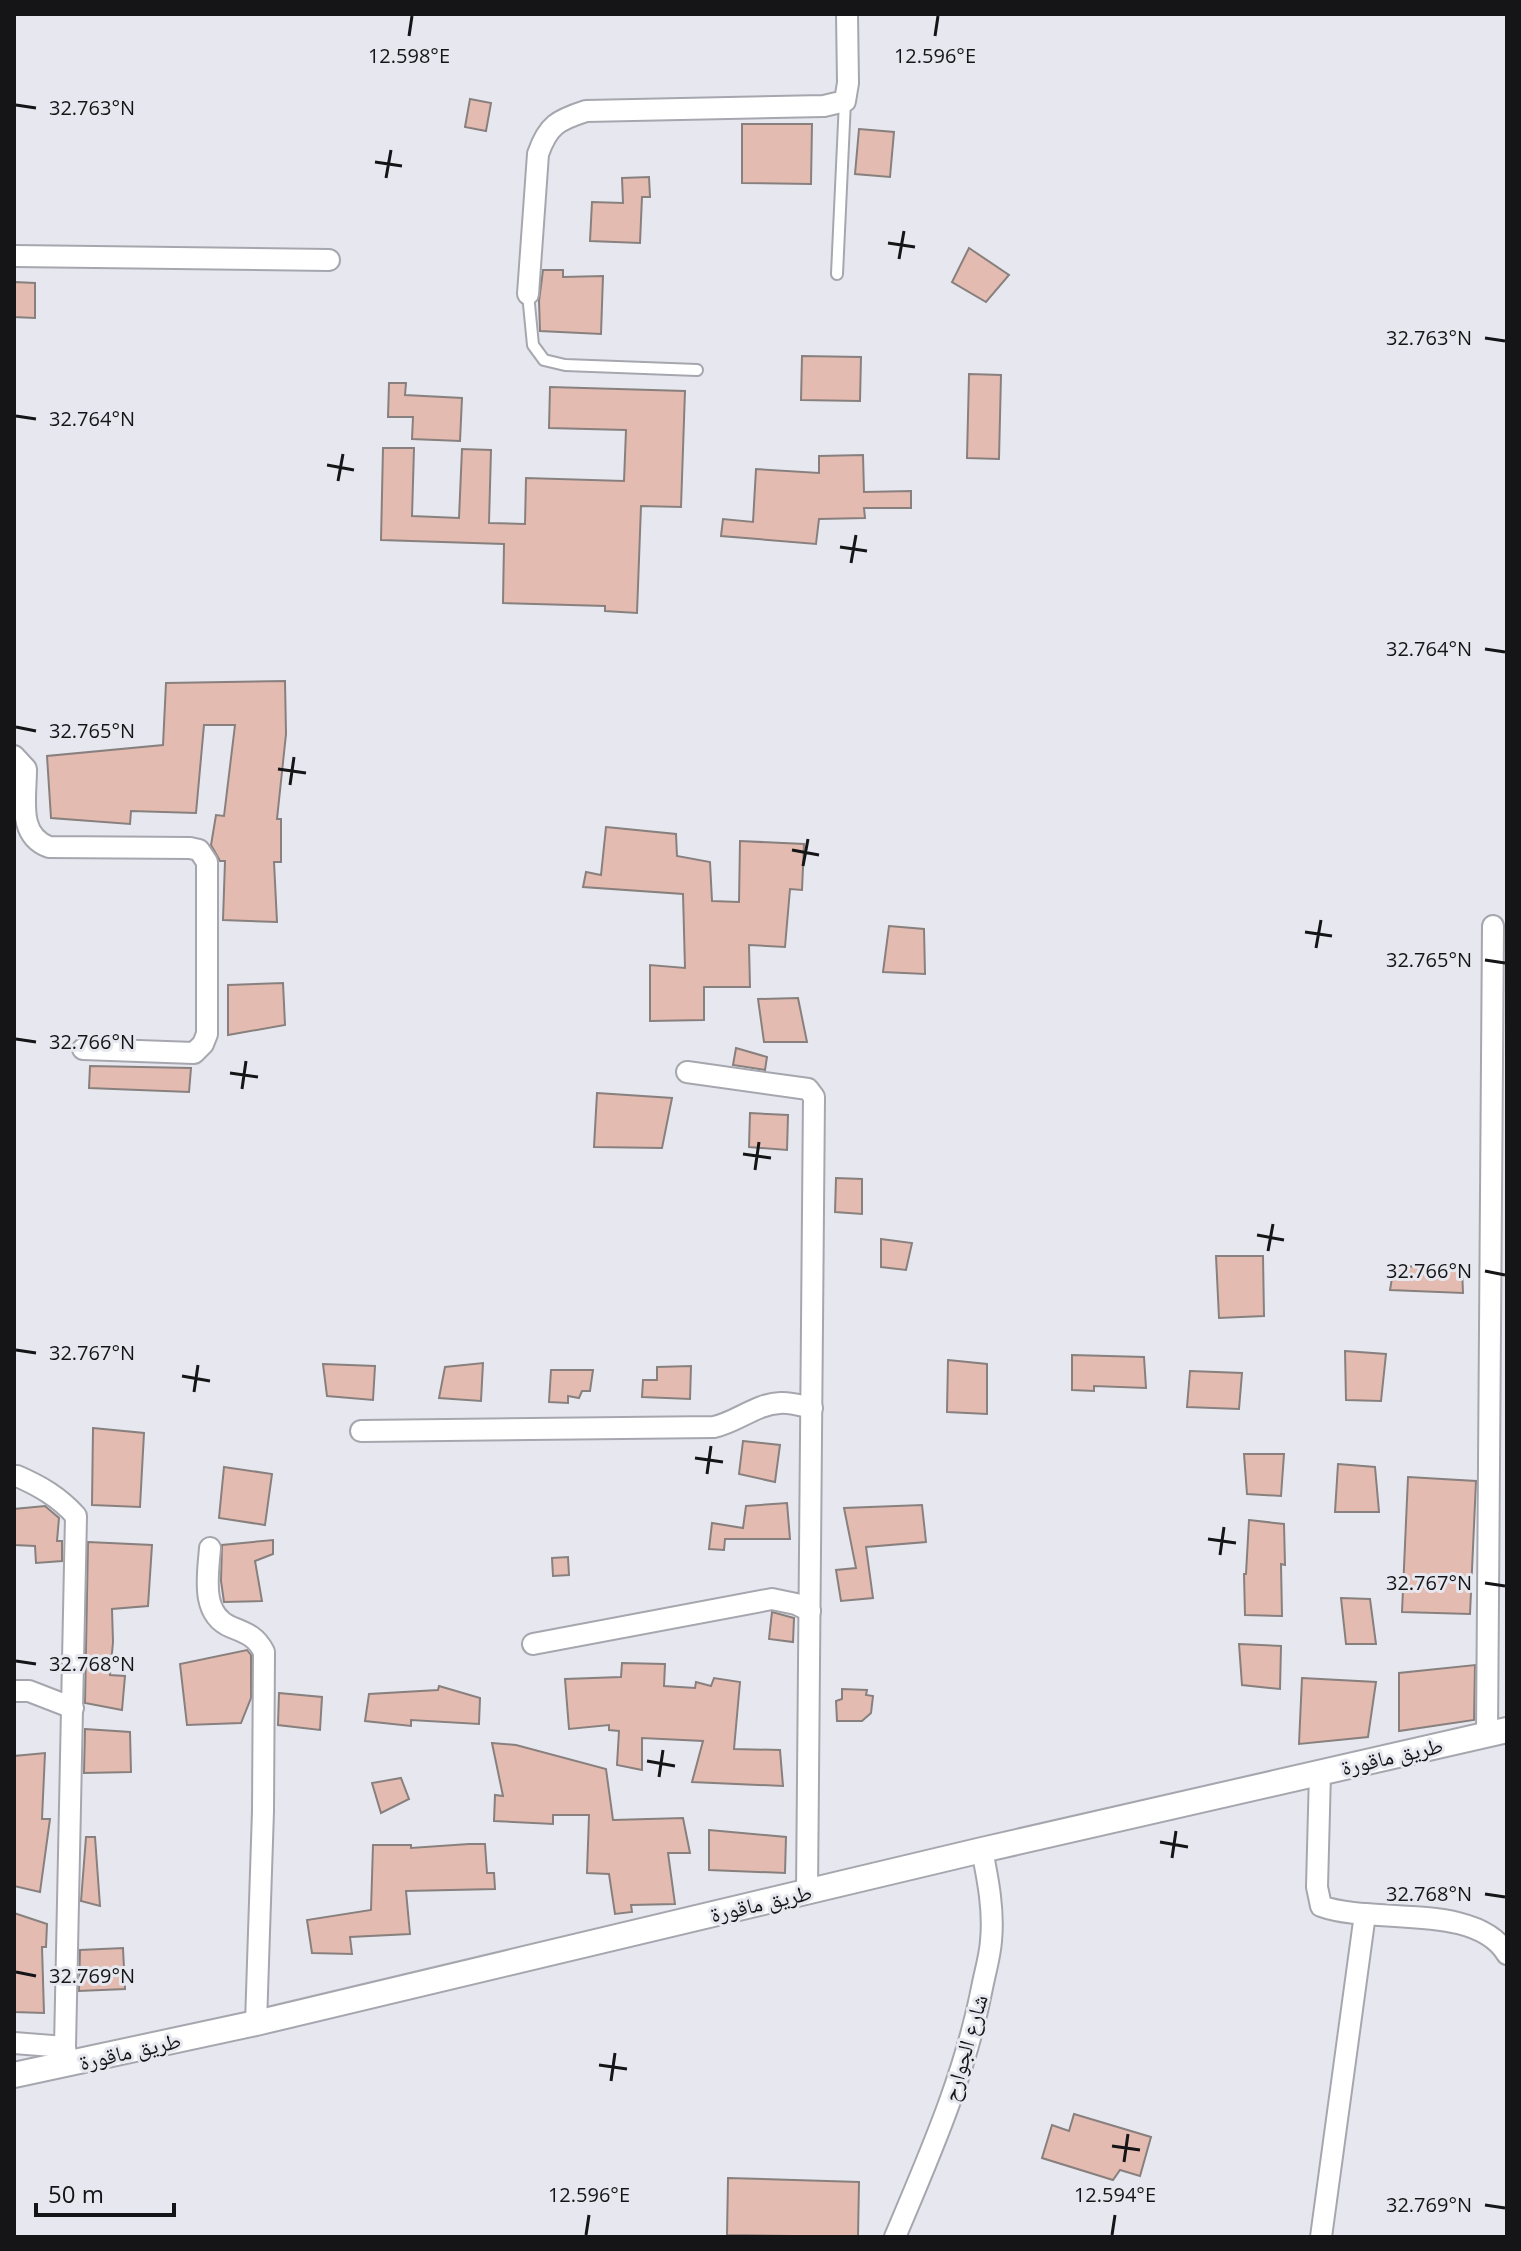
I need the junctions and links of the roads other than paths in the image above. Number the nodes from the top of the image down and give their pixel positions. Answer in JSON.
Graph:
{"nodes":[{"id":1,"x":847,"y":14,"type":"edge"},
{"id":2,"x":845,"y":101,"type":"junction"},
{"id":3,"x":14,"y":256,"type":"edge"},
{"id":4,"x":329,"y":260,"type":"dead end"},
{"id":5,"x":837,"y":274,"type":"dead end"},
{"id":6,"x":528,"y":294,"type":"joint"},
{"id":7,"x":697,"y":370,"type":"dead end"},
{"id":8,"x":14,"y":756,"type":"edge"},
{"id":9,"x":1493,"y":926,"type":"dead end"},
{"id":10,"x":83,"y":1049,"type":"dead end"},
{"id":11,"x":687,"y":1072,"type":"dead end"},
{"id":12,"x":812,"y":1408,"type":"junction"},
{"id":13,"x":361,"y":1431,"type":"dead end"},
{"id":14,"x":17,"y":1476,"type":"dead end"},
{"id":15,"x":210,"y":1548,"type":"dead end"},
{"id":16,"x":810,"y":1611,"type":"junction"},
{"id":17,"x":533,"y":1644,"type":"dead end"},
{"id":18,"x":14,"y":1691,"type":"edge"},
{"id":19,"x":73,"y":1708,"type":"junction"},
{"id":20,"x":1497,"y":1732,"type":"edge"},
{"id":21,"x":1320,"y":1773,"type":"junction"},
{"id":22,"x":982,"y":1850,"type":"junction"},
{"id":23,"x":807,"y":1892,"type":"junction"},
{"id":24,"x":1365,"y":1914,"type":"junction"},
{"id":25,"x":1507,"y":1954,"type":"edge"},
{"id":26,"x":256,"y":2023,"type":"junction"},
{"id":27,"x":14,"y":2043,"type":"edge"},
{"id":28,"x":66,"y":2056,"type":"junction"},
{"id":29,"x":14,"y":2075,"type":"edge"},
{"id":30,"x":895,"y":2237,"type":"edge"},
{"id":31,"x":1321,"y":2237,"type":"edge"}],
"edges":[{"from":1,"to":2,"type":"street"},
{"from":2,"to":5,"type":"lane"},
{"from":2,"to":6,"type":"street"},
{"from":3,"to":4,"type":"street"},
{"from":6,"to":7,"type":"lane"},
{"from":8,"to":10,"type":"street"},
{"from":9,"to":20,"type":"street"},
{"from":11,"to":12,"type":"street"},
{"from":12,"to":13,"type":"street"},
{"from":12,"to":16,"type":"street"},
{"from":14,"to":19,"type":"street"},
{"from":15,"to":26,"type":"street"},
{"from":16,"to":17,"type":"street"},
{"from":16,"to":23,"type":"street"},
{"from":18,"to":19,"type":"street"},
{"from":19,"to":28,"type":"street"},
{"from":20,"to":21,"type":"street","name":"طريق ماقورة"},
{"from":21,"to":22,"type":"street","name":"طريق ماقورة"},
{"from":21,"to":24,"type":"street"},
{"from":22,"to":23,"type":"street","name":"طريق ماقورة"},
{"from":22,"to":30,"type":"street","name":"شارع الجوارح"},
{"from":23,"to":26,"type":"street","name":"طريق ماقورة"},
{"from":24,"to":25,"type":"street"},
{"from":24,"to":31,"type":"street"},
{"from":26,"to":28,"type":"street","name":"طريق ماقورة"},
{"from":27,"to":28,"type":"street"},
{"from":28,"to":29,"type":"street","name":"طريق ماقورة"}]}
